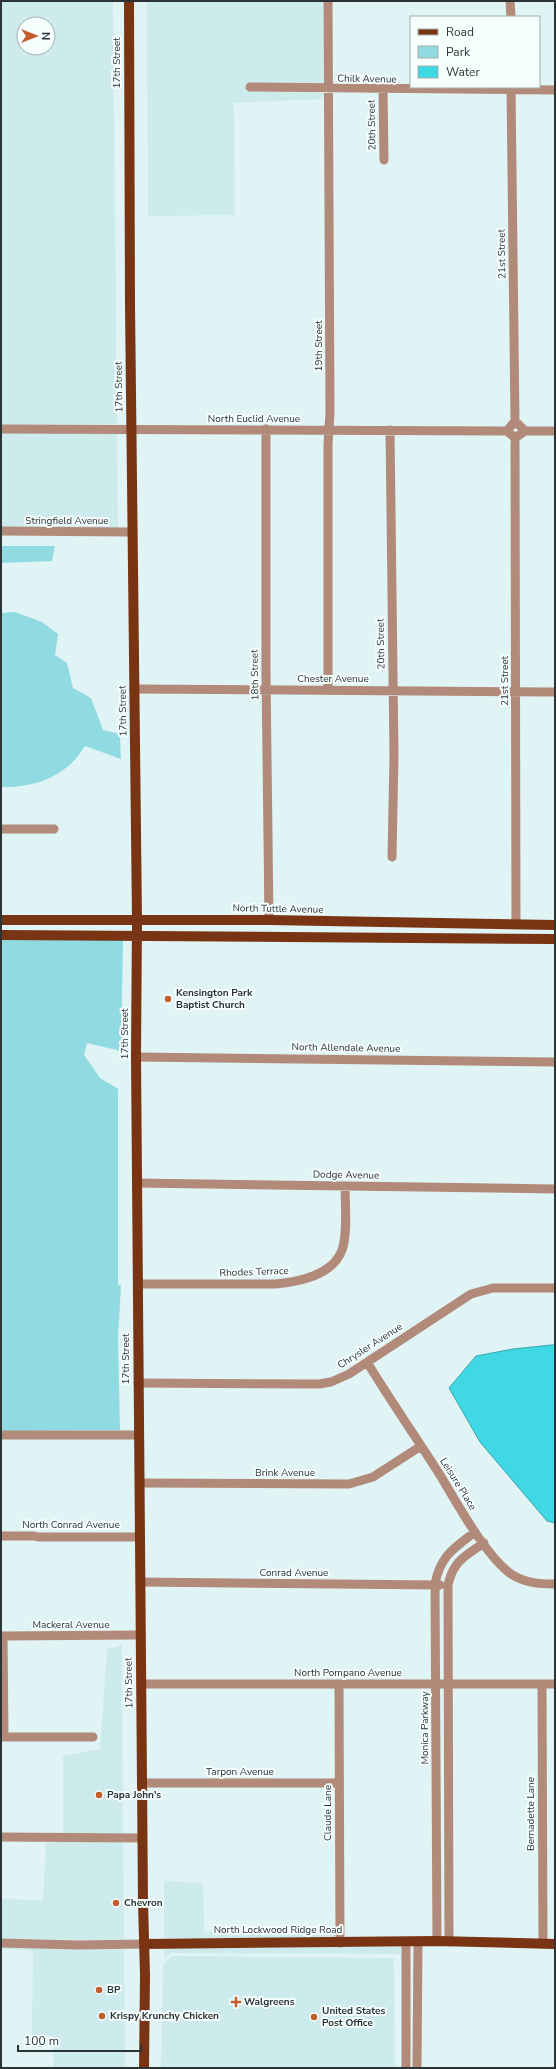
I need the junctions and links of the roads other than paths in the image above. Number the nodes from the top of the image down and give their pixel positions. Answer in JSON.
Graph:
{"nodes":[{"id":1,"x":130,"y":1,"type":"edge"},
{"id":2,"x":328,"y":1,"type":"edge"},
{"id":3,"x":510,"y":1,"type":"edge"},
{"id":4,"x":511,"y":16,"type":"edge"},
{"id":5,"x":250,"y":87,"type":"dead end"},
{"id":6,"x":328,"y":89,"type":"junction"},
{"id":7,"x":511,"y":89,"type":"edge"},
{"id":8,"x":383,"y":90,"type":"junction"},
{"id":9,"x":555,"y":90,"type":"edge"},
{"id":10,"x":384,"y":160,"type":"dead end"},
{"id":11,"x":515,"y":421,"type":"junction"},
{"id":12,"x":1,"y":429,"type":"edge"},
{"id":13,"x":131,"y":429,"type":"junction"},
{"id":14,"x":266,"y":430,"type":"junction"},
{"id":15,"x":329,"y":430,"type":"junction"},
{"id":16,"x":390,"y":430,"type":"junction"},
{"id":17,"x":507,"y":431,"type":"junction"},
{"id":18,"x":524,"y":431,"type":"junction"},
{"id":19,"x":555,"y":431,"type":"edge"},
{"id":20,"x":515,"y":438,"type":"junction"},
{"id":21,"x":1,"y":531,"type":"edge"},
{"id":22,"x":132,"y":532,"type":"junction"},
{"id":23,"x":134,"y":689,"type":"junction"},
{"id":24,"x":266,"y":690,"type":"junction"},
{"id":25,"x":328,"y":690,"type":"junction"},
{"id":26,"x":392,"y":691,"type":"junction"},
{"id":27,"x":516,"y":692,"type":"junction"},
{"id":28,"x":555,"y":692,"type":"edge"},
{"id":29,"x":1,"y":829,"type":"edge"},
{"id":30,"x":54,"y":829,"type":"dead end"},
{"id":31,"x":392,"y":857,"type":"dead end"},
{"id":32,"x":1,"y":920,"type":"edge"},
{"id":33,"x":137,"y":920,"type":"junction"},
{"id":34,"x":269,"y":920,"type":"junction"},
{"id":35,"x":516,"y":924,"type":"junction"},
{"id":36,"x":555,"y":925,"type":"edge"},
{"id":37,"x":1,"y":935,"type":"edge"},
{"id":38,"x":137,"y":935,"type":"junction"},
{"id":39,"x":555,"y":939,"type":"edge"},
{"id":40,"x":136,"y":1057,"type":"junction"},
{"id":41,"x":555,"y":1062,"type":"edge"},
{"id":42,"x":137,"y":1183,"type":"junction"},
{"id":43,"x":345,"y":1186,"type":"junction"},
{"id":44,"x":555,"y":1189,"type":"edge"},
{"id":45,"x":138,"y":1284,"type":"junction"},
{"id":46,"x":555,"y":1288,"type":"edge"},
{"id":47,"x":367,"y":1362,"type":"junction"},
{"id":48,"x":138,"y":1383,"type":"junction"},
{"id":49,"x":1,"y":1435,"type":"edge"},
{"id":50,"x":139,"y":1435,"type":"junction"},
{"id":51,"x":421,"y":1446,"type":"junction"},
{"id":52,"x":140,"y":1484,"type":"junction"},
{"id":53,"x":475,"y":1532,"type":"junction"},
{"id":54,"x":1,"y":1536,"type":"edge"},
{"id":55,"x":140,"y":1536,"type":"junction"},
{"id":56,"x":484,"y":1543,"type":"junction"},
{"id":57,"x":140,"y":1582,"type":"junction"},
{"id":58,"x":555,"y":1584,"type":"edge"},
{"id":59,"x":435,"y":1585,"type":"junction"},
{"id":60,"x":448,"y":1585,"type":"junction"},
{"id":61,"x":141,"y":1635,"type":"junction"},
{"id":62,"x":2,"y":1636,"type":"edge"},
{"id":63,"x":436,"y":1683,"type":"junction"},
{"id":64,"x":448,"y":1683,"type":"junction"},
{"id":65,"x":141,"y":1684,"type":"junction"},
{"id":66,"x":339,"y":1684,"type":"junction"},
{"id":67,"x":542,"y":1684,"type":"junction"},
{"id":68,"x":555,"y":1684,"type":"edge"},
{"id":69,"x":3,"y":1737,"type":"edge"},
{"id":70,"x":93,"y":1737,"type":"dead end"},
{"id":71,"x":142,"y":1783,"type":"junction"},
{"id":72,"x":339,"y":1783,"type":"junction"},
{"id":73,"x":1,"y":1837,"type":"edge"},
{"id":74,"x":142,"y":1838,"type":"junction"},
{"id":75,"x":406,"y":1942,"type":"junction"},
{"id":76,"x":418,"y":1942,"type":"junction"},
{"id":77,"x":437,"y":1942,"type":"junction"},
{"id":78,"x":449,"y":1942,"type":"junction"},
{"id":79,"x":1,"y":1943,"type":"edge"},
{"id":80,"x":340,"y":1943,"type":"junction"},
{"id":81,"x":144,"y":1944,"type":"junction"},
{"id":82,"x":543,"y":1944,"type":"junction"},
{"id":83,"x":555,"y":1944,"type":"edge"},
{"id":84,"x":144,"y":2068,"type":"edge"},
{"id":85,"x":406,"y":2068,"type":"edge"},
{"id":86,"x":417,"y":2068,"type":"edge"}],
"edges":[{"from":1,"to":13,"type":"main road","name":"17th Street"},
{"from":2,"to":6,"type":"street","name":"19th Street"},
{"from":3,"to":4,"type":"street"},
{"from":5,"to":6,"type":"street","name":"Chilk Avenue"},
{"from":6,"to":8,"type":"street","name":"Chilk Avenue"},
{"from":6,"to":15,"type":"street","name":"19th Street"},
{"from":7,"to":8,"type":"street","name":"Chilk Avenue"},
{"from":7,"to":9,"type":"street","name":"Chilk Avenue"},
{"from":7,"to":11,"type":"street","name":"21st Street"},
{"from":8,"to":10,"type":"street","name":"20th Street"},
{"from":11,"to":17,"type":"street"},
{"from":11,"to":18,"type":"street"},
{"from":12,"to":13,"type":"street","name":"North Euclid Avenue"},
{"from":13,"to":14,"type":"street","name":"North Euclid Avenue"},
{"from":13,"to":22,"type":"main road","name":"17th Street"},
{"from":14,"to":15,"type":"street","name":"North Euclid Avenue"},
{"from":14,"to":24,"type":"street","name":"18th Street"},
{"from":15,"to":16,"type":"street","name":"North Euclid Avenue"},
{"from":15,"to":25,"type":"street","name":"19th Street"},
{"from":16,"to":17,"type":"street","name":"North Euclid Avenue"},
{"from":16,"to":26,"type":"street","name":"20th Street"},
{"from":17,"to":20,"type":"street"},
{"from":18,"to":19,"type":"street"},
{"from":18,"to":20,"type":"street"},
{"from":20,"to":27,"type":"street","name":"21st Street"},
{"from":21,"to":22,"type":"street","name":"Stringfield Avenue"},
{"from":22,"to":23,"type":"main road","name":"17th Street"},
{"from":23,"to":24,"type":"street","name":"Chester Avenue"},
{"from":23,"to":33,"type":"main road","name":"17th Street"},
{"from":24,"to":25,"type":"street","name":"Chester Avenue"},
{"from":24,"to":34,"type":"street","name":"18th Street"},
{"from":25,"to":26,"type":"street","name":"Chester Avenue"},
{"from":26,"to":27,"type":"street","name":"Chester Avenue"},
{"from":26,"to":31,"type":"street","name":"20th Street"},
{"from":27,"to":28,"type":"street","name":"Chester Avenue"},
{"from":27,"to":35,"type":"street","name":"21st Street"},
{"from":29,"to":30,"type":"street"},
{"from":32,"to":33,"type":"main road","name":"North Tuttle Avenue"},
{"from":33,"to":34,"type":"main road","name":"North Tuttle Avenue"},
{"from":33,"to":38,"type":"main road","name":"17th Street"},
{"from":34,"to":35,"type":"main road","name":"North Tuttle Avenue"},
{"from":35,"to":36,"type":"main road","name":"North Tuttle Avenue"},
{"from":37,"to":38,"type":"main road"},
{"from":38,"to":39,"type":"main road"},
{"from":38,"to":40,"type":"main road","name":"17th Street"},
{"from":40,"to":41,"type":"street","name":"North Allendale Avenue"},
{"from":40,"to":42,"type":"main road","name":"17th Street"},
{"from":42,"to":43,"type":"street","name":"Dodge Avenue"},
{"from":42,"to":45,"type":"main road","name":"17th Street"},
{"from":43,"to":44,"type":"street","name":"Dodge Avenue"},
{"from":43,"to":45,"type":"street","name":"Rhodes Terrace"},
{"from":45,"to":48,"type":"main road","name":"17th Street"},
{"from":46,"to":47,"type":"street","name":"Chrysler Avenue"},
{"from":47,"to":48,"type":"street","name":"Chrysler Avenue"},
{"from":47,"to":51,"type":"street","name":"Leisure Place"},
{"from":48,"to":50,"type":"main road","name":"17th Street"},
{"from":49,"to":50,"type":"street"},
{"from":50,"to":52,"type":"main road","name":"17th Street"},
{"from":51,"to":52,"type":"street","name":"Brink Avenue"},
{"from":51,"to":53,"type":"street","name":"Leisure Place"},
{"from":52,"to":55,"type":"main road","name":"17th Street"},
{"from":53,"to":56,"type":"street","name":"Leisure Place"},
{"from":53,"to":59,"type":"street","name":"Monica Parkway"},
{"from":54,"to":55,"type":"street","name":"North Conrad Avenue"},
{"from":55,"to":57,"type":"main road","name":"17th Street"},
{"from":56,"to":58,"type":"street","name":"Leisure Place"},
{"from":56,"to":60,"type":"street"},
{"from":57,"to":59,"type":"street","name":"Conrad Avenue"},
{"from":57,"to":61,"type":"main road","name":"17th Street"},
{"from":59,"to":60,"type":"street","name":"Conrad Avenue"},
{"from":59,"to":63,"type":"street","name":"Monica Parkway"},
{"from":60,"to":64,"type":"street"},
{"from":61,"to":62,"type":"street","name":"Mackeral Avenue"},
{"from":61,"to":65,"type":"main road","name":"17th Street"},
{"from":62,"to":69,"type":"street"},
{"from":63,"to":64,"type":"street","name":"North Pompano Avenue"},
{"from":63,"to":66,"type":"street","name":"North Pompano Avenue"},
{"from":63,"to":77,"type":"street","name":"Monica Parkway"},
{"from":64,"to":67,"type":"street","name":"North Pompano Avenue"},
{"from":64,"to":78,"type":"street"},
{"from":65,"to":66,"type":"street","name":"North Pompano Avenue"},
{"from":65,"to":71,"type":"main road","name":"17th Street"},
{"from":66,"to":72,"type":"street","name":"Claude Lane"},
{"from":67,"to":68,"type":"street","name":"North Pompano Avenue"},
{"from":67,"to":82,"type":"street","name":"Bernadette Lane"},
{"from":69,"to":70,"type":"street"},
{"from":71,"to":72,"type":"street","name":"Tarpon Avenue"},
{"from":71,"to":74,"type":"main road","name":"17th Street"},
{"from":72,"to":80,"type":"street","name":"Claude Lane"},
{"from":73,"to":74,"type":"street"},
{"from":74,"to":81,"type":"main road","name":"17th Street"},
{"from":75,"to":76,"type":"main road","name":"North Lockwood Ridge Road"},
{"from":75,"to":80,"type":"main road","name":"North Lockwood Ridge Road"},
{"from":75,"to":85,"type":"street"},
{"from":76,"to":77,"type":"main road","name":"North Lockwood Ridge Road"},
{"from":76,"to":86,"type":"street"},
{"from":77,"to":78,"type":"main road","name":"North Lockwood Ridge Road"},
{"from":78,"to":82,"type":"main road","name":"North Lockwood Ridge Road"},
{"from":79,"to":81,"type":"street","name":"North Lockwood Ridge Road"},
{"from":80,"to":81,"type":"main road","name":"North Lockwood Ridge Road"},
{"from":81,"to":84,"type":"main road","name":"17th Street"},
{"from":82,"to":83,"type":"main road","name":"North Lockwood Ridge Road"}]}
